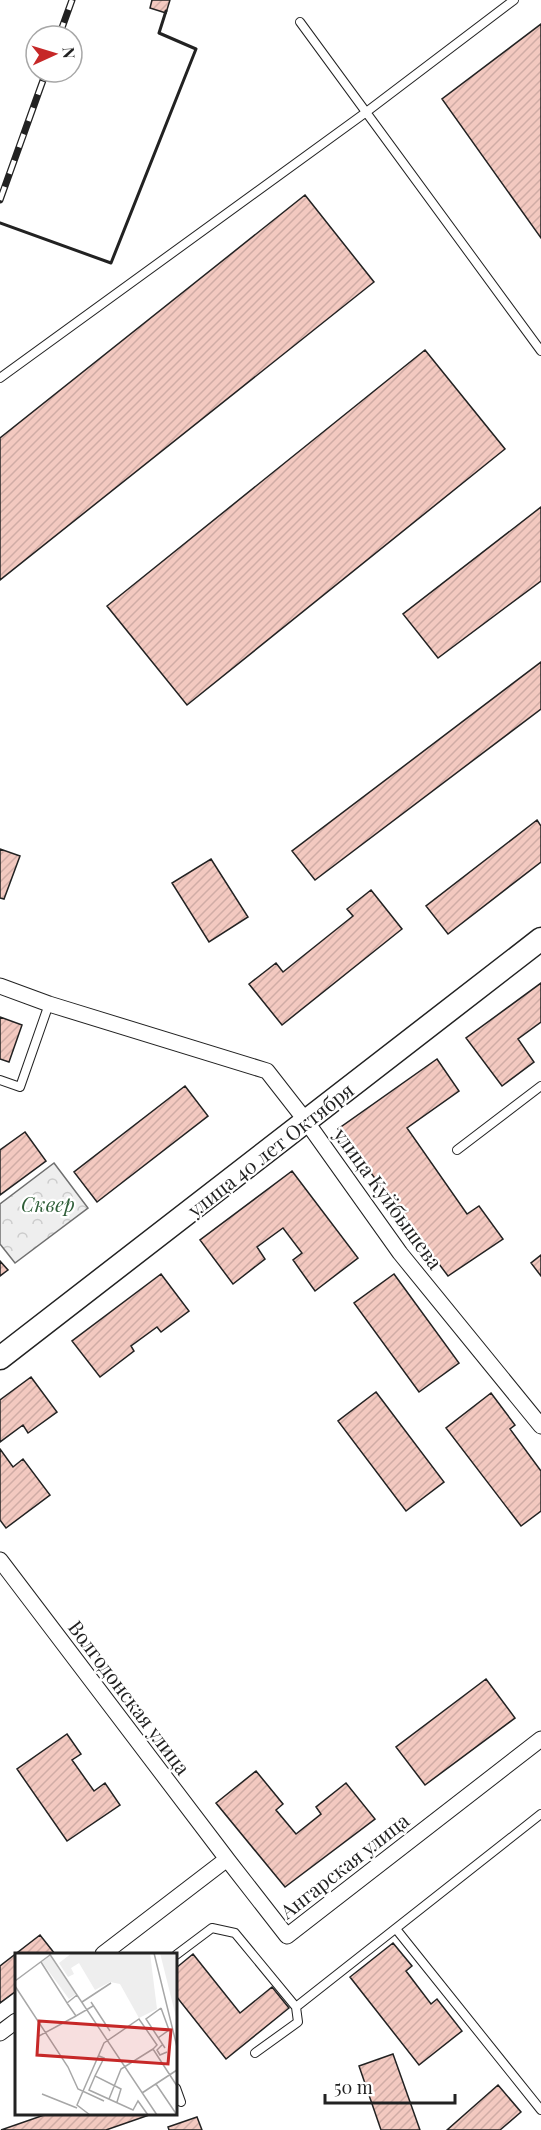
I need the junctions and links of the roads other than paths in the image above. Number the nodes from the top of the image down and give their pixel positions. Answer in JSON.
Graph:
{"nodes":[{"id":1,"x":514,"y":0,"type":"edge"},
{"id":2,"x":300,"y":22,"type":"dead end"},
{"id":3,"x":365,"y":113,"type":"junction"},
{"id":4,"x":541,"y":351,"type":"edge"},
{"id":5,"x":0,"y":378,"type":"edge"},
{"id":6,"x":541,"y":939,"type":"edge"},
{"id":7,"x":0,"y":986,"type":"edge"},
{"id":8,"x":49,"y":1004,"type":"junction"},
{"id":9,"x":0,"y":1080,"type":"edge"},
{"id":10,"x":541,"y":1086,"type":"edge"},
{"id":11,"x":306,"y":1121,"type":"junction"},
{"id":12,"x":457,"y":1150,"type":"dead end"},
{"id":13,"x":0,"y":1358,"type":"edge"},
{"id":14,"x":541,"y":1426,"type":"edge"},
{"id":15,"x":0,"y":1560,"type":"edge"},
{"id":16,"x":541,"y":1739,"type":"edge"},
{"id":17,"x":541,"y":1814,"type":"edge"},
{"id":18,"x":227,"y":1859,"type":"junction"},
{"id":19,"x":396,"y":1929,"type":"junction"},
{"id":20,"x":104,"y":1953,"type":"edge"},
{"id":21,"x":177,"y":1954,"type":"edge"},
{"id":22,"x":296,"y":2007,"type":"junction"},
{"id":23,"x":15,"y":2022,"type":"edge"},
{"id":24,"x":0,"y":2033,"type":"edge"},
{"id":25,"x":255,"y":2053,"type":"dead end"},
{"id":26,"x":177,"y":2091,"type":"edge"},
{"id":27,"x":181,"y":2102,"type":"dead end"},
{"id":28,"x":541,"y":2110,"type":"edge"}],
"edges":[{"from":1,"to":3,"type":"lane"},
{"from":2,"to":3,"type":"lane"},
{"from":3,"to":4,"type":"lane"},
{"from":3,"to":5,"type":"lane"},
{"from":6,"to":11,"type":"main road","name":"улица 40 лет Октября"},
{"from":7,"to":8,"type":"street","name":"улица Куйбышева"},
{"from":8,"to":9,"type":"lane"},
{"from":8,"to":11,"type":"street","name":"улица Куйбышева"},
{"from":10,"to":12,"type":"lane"},
{"from":11,"to":13,"type":"main road","name":"улица 40 лет Октября"},
{"from":11,"to":14,"type":"street","name":"улица Куйбышева"},
{"from":15,"to":18,"type":"street","name":"Волгодонская улица"},
{"from":16,"to":18,"type":"street","name":"Ангарская улица"},
{"from":17,"to":19,"type":"lane"},
{"from":18,"to":20,"type":"street"},
{"from":19,"to":22,"type":"lane"},
{"from":19,"to":28,"type":"lane"},
{"from":21,"to":22,"type":"lane"},
{"from":22,"to":25,"type":"lane"},
{"from":23,"to":24,"type":"street"},
{"from":26,"to":27,"type":"lane"}]}
